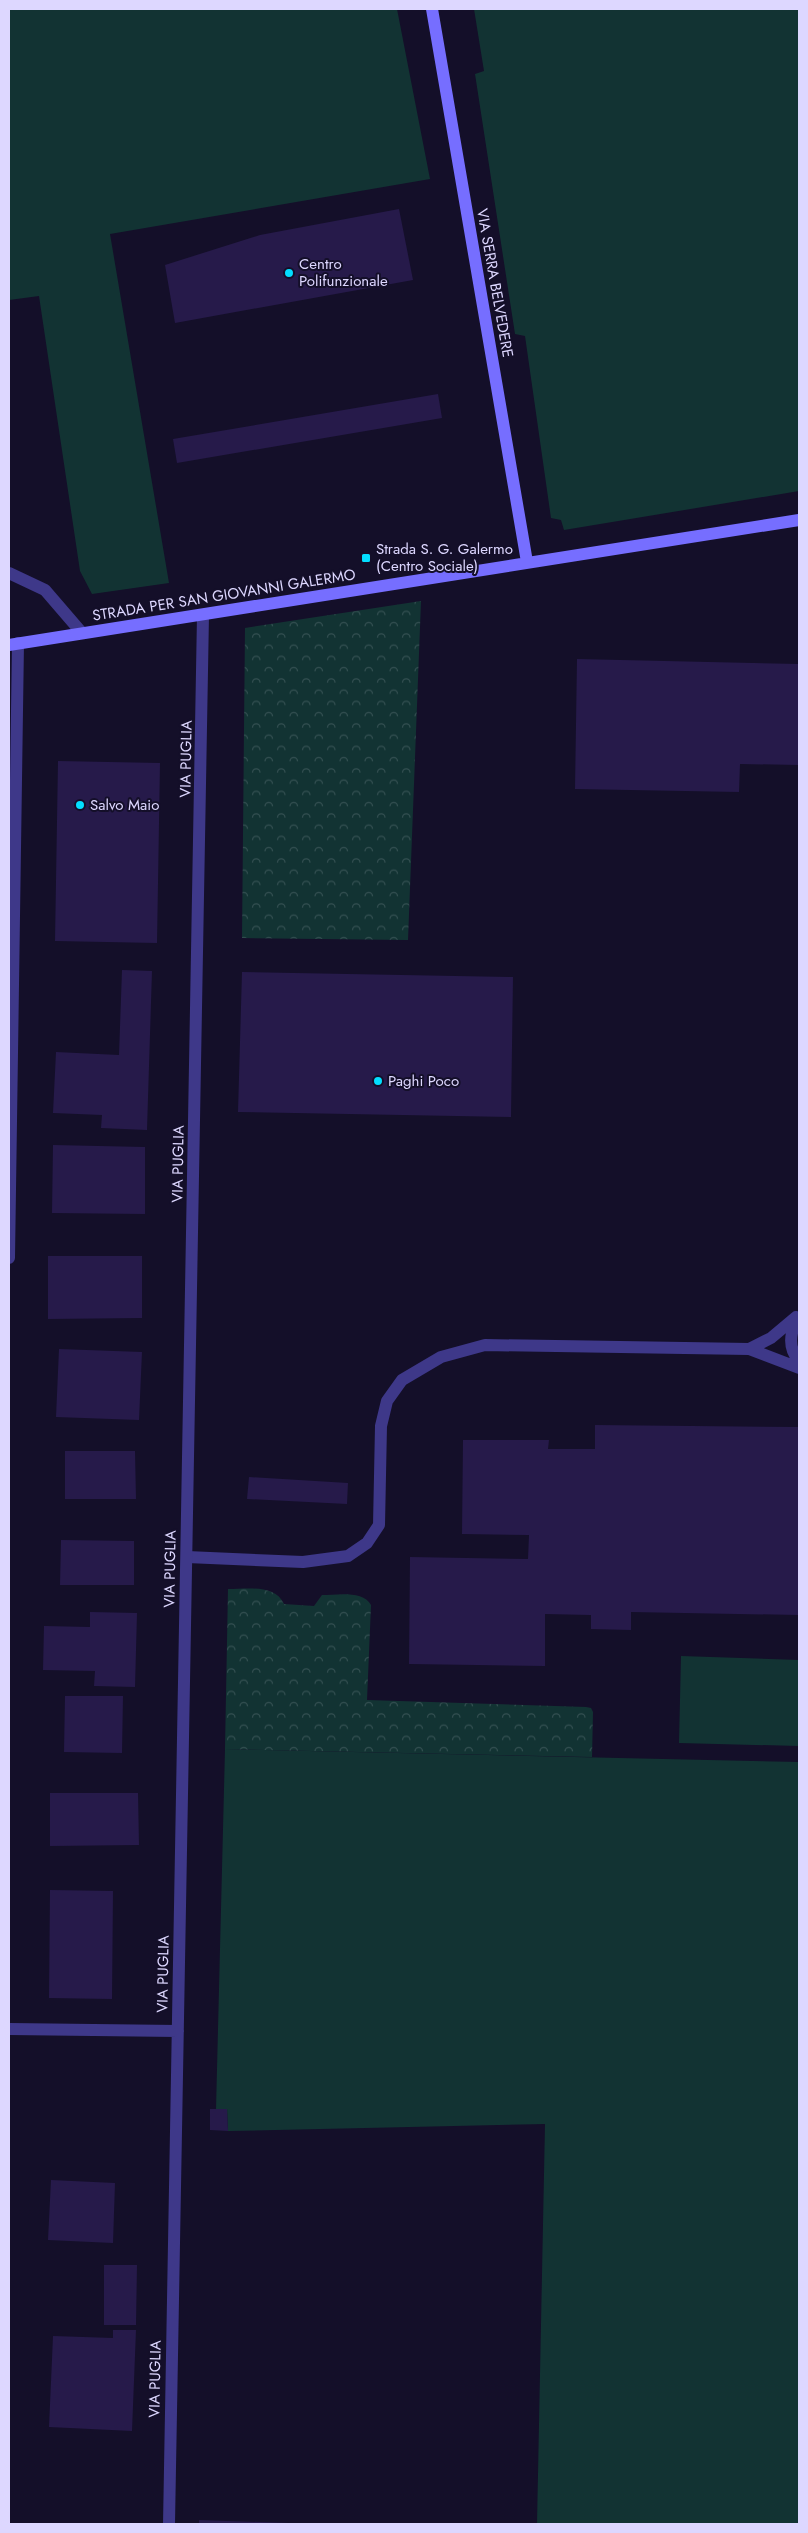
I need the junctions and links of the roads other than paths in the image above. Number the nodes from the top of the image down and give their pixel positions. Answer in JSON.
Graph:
{"nodes":[{"id":1,"x":432,"y":9,"type":"edge"},
{"id":2,"x":799,"y":520,"type":"edge"},
{"id":3,"x":527,"y":562,"type":"junction"},
{"id":4,"x":9,"y":573,"type":"edge"},
{"id":5,"x":203,"y":615,"type":"junction"},
{"id":6,"x":82,"y":634,"type":"junction"},
{"id":7,"x":14,"y":644,"type":"edge"},
{"id":8,"x":9,"y":1258,"type":"edge"},
{"id":9,"x":798,"y":1314,"type":"edge"},
{"id":10,"x":749,"y":1349,"type":"junction"},
{"id":11,"x":799,"y":1361,"type":"edge"},
{"id":12,"x":799,"y":1368,"type":"edge"},
{"id":13,"x":187,"y":1557,"type":"junction"},
{"id":14,"x":9,"y":2029,"type":"edge"},
{"id":15,"x":178,"y":2031,"type":"junction"},
{"id":16,"x":168,"y":2524,"type":"edge"}],
"edges":[{"from":1,"to":3,"type":"main road","name":"VIA SERRA BELVEDERE"},
{"from":2,"to":3,"type":"main road","name":"STRADA PER SAN GIOVANNI GALERMO"},
{"from":3,"to":5,"type":"main road","name":"STRADA PER SAN GIOVANNI GALERMO"},
{"from":4,"to":6,"type":"street"},
{"from":5,"to":6,"type":"main road","name":"STRADA PER SAN GIOVANNI GALERMO"},
{"from":5,"to":13,"type":"street","name":"VIA PUGLIA"},
{"from":6,"to":7,"type":"main road","name":"STRADA PER SAN GIOVANNI GALERMO"},
{"from":7,"to":8,"type":"street"},
{"from":9,"to":10,"type":"street"},
{"from":9,"to":11,"type":"street"},
{"from":10,"to":12,"type":"street"},
{"from":10,"to":13,"type":"street"},
{"from":13,"to":15,"type":"street","name":"VIA PUGLIA"},
{"from":14,"to":15,"type":"street"},
{"from":15,"to":16,"type":"street","name":"VIA PUGLIA"}]}
